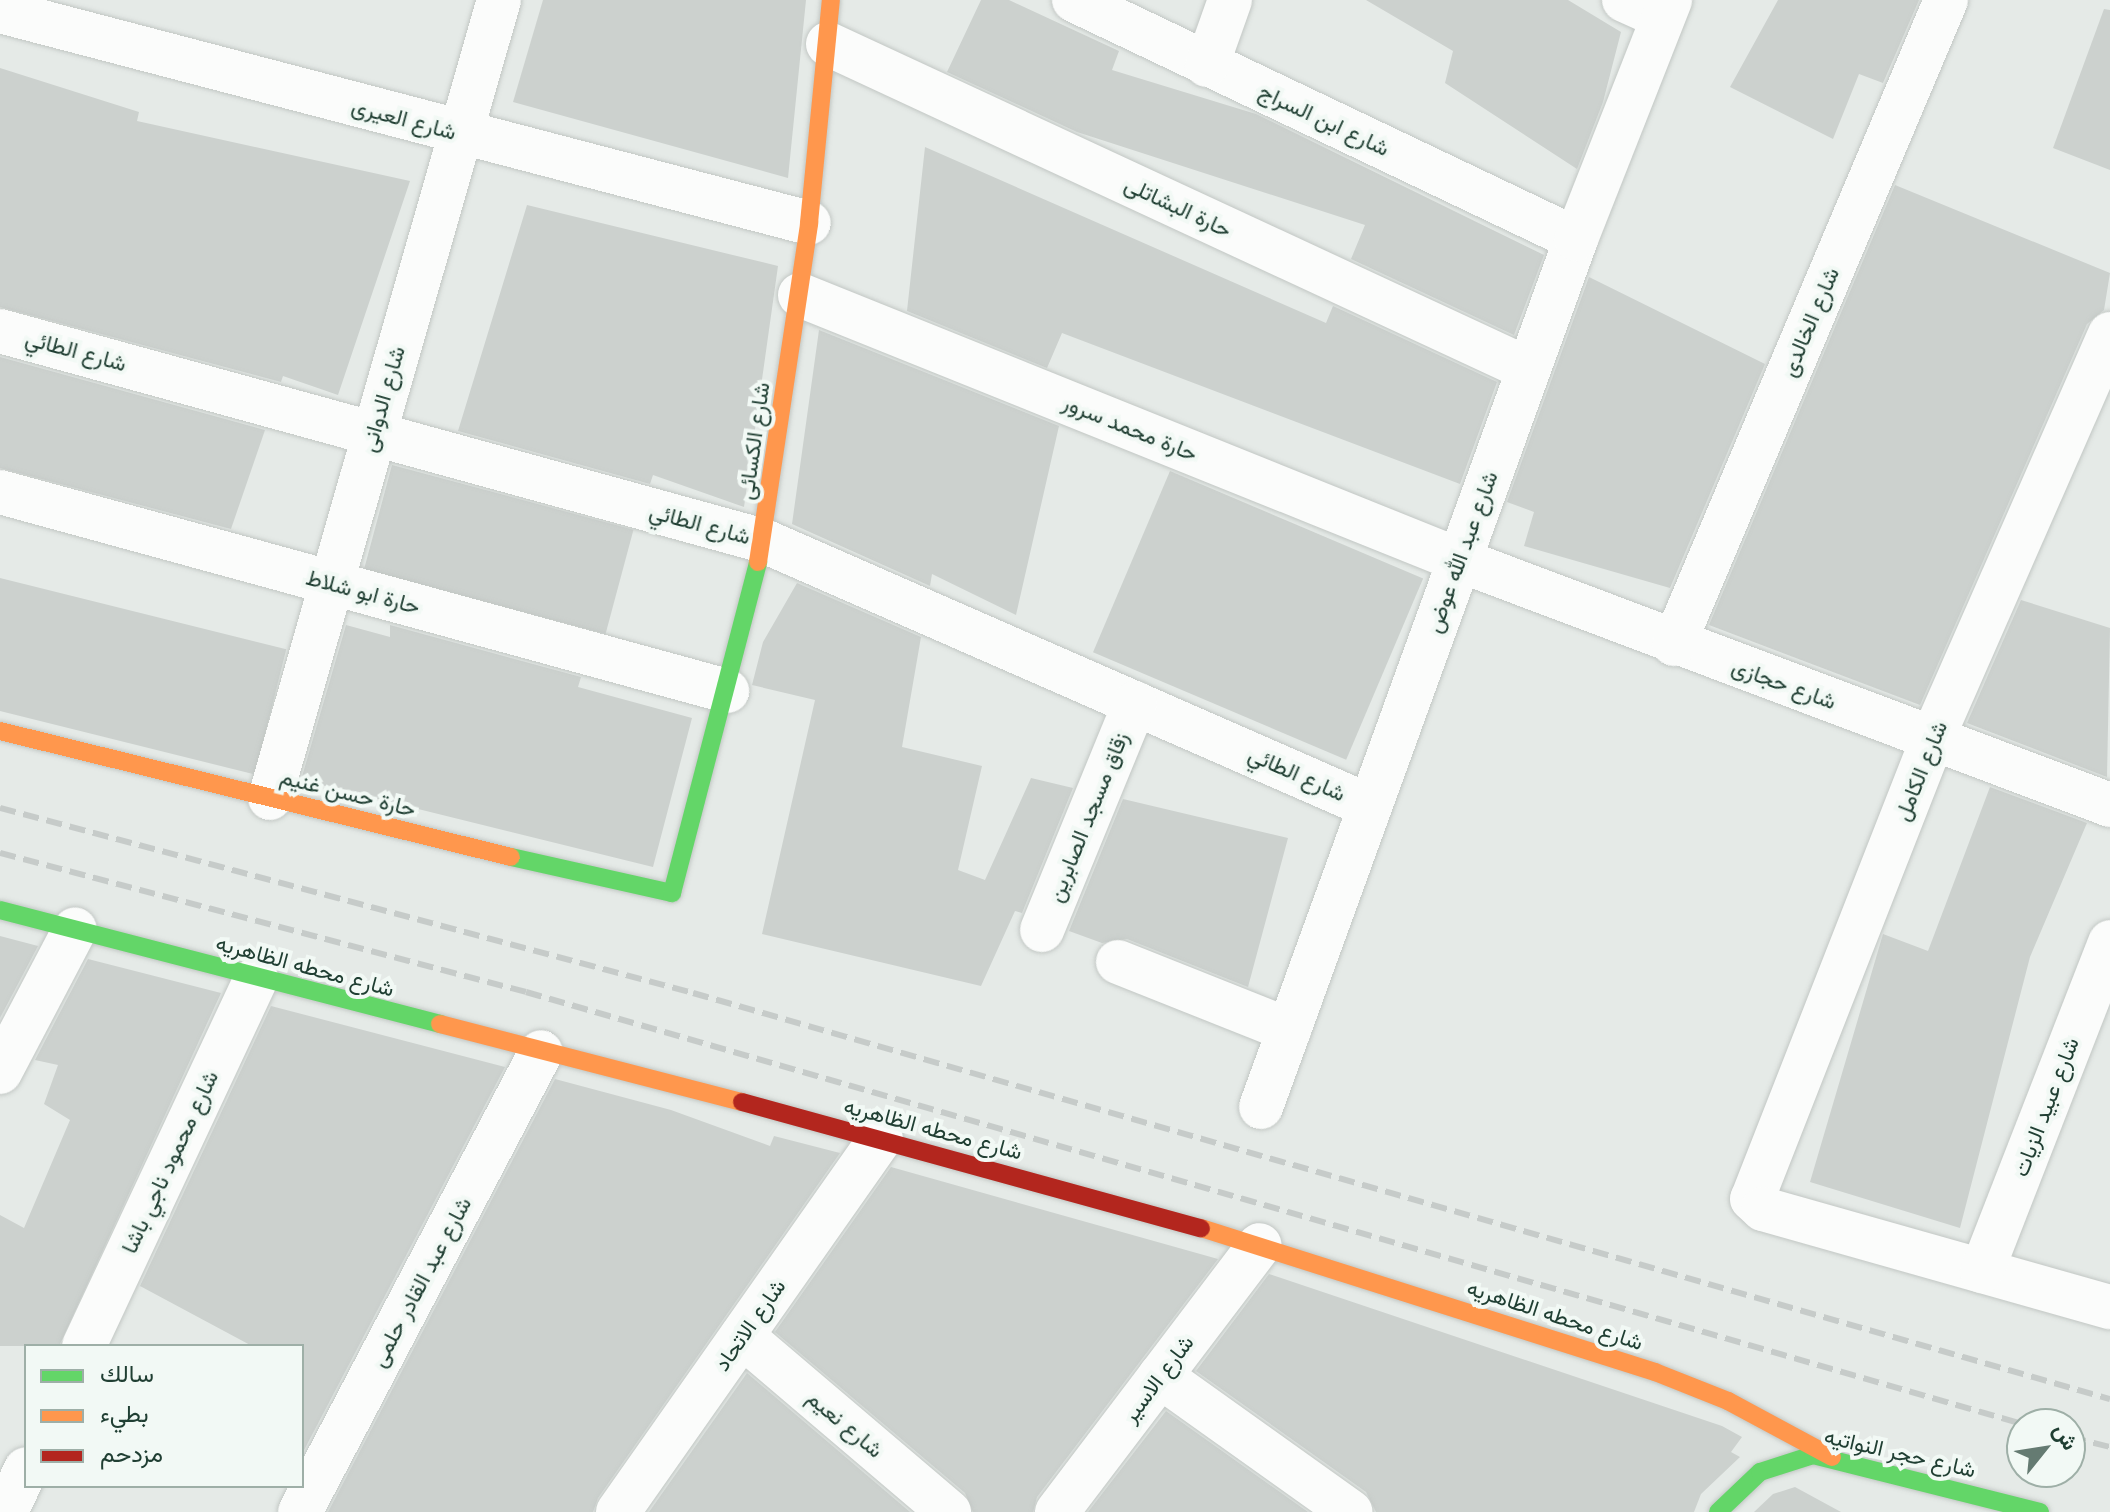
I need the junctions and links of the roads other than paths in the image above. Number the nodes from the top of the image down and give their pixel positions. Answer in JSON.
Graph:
{"nodes":[{"id":1,"x":499,"y":0,"type":"edge"},
{"id":2,"x":831,"y":0,"type":"edge"},
{"id":3,"x":1074,"y":0,"type":"edge"},
{"id":4,"x":1230,"y":0,"type":"edge"},
{"id":5,"x":1946,"y":0,"type":"edge"},
{"id":6,"x":1652,"y":6,"type":"edge"},
{"id":7,"x":0,"y":11,"type":"edge"},
{"id":8,"x":828,"y":44,"type":"junction"},
{"id":9,"x":1207,"y":65,"type":"junction"},
{"id":10,"x":460,"y":134,"type":"junction"},
{"id":11,"x":809,"y":223,"type":"junction"},
{"id":12,"x":1576,"y":239,"type":"junction"},
{"id":13,"x":800,"y":295,"type":"junction"},
{"id":14,"x":0,"y":331,"type":"edge"},
{"id":15,"x":2110,"y":334,"type":"edge"},
{"id":16,"x":1528,"y":369,"type":"junction"},
{"id":17,"x":373,"y":433,"type":"junction"},
{"id":18,"x":0,"y":492,"type":"edge"},
{"id":19,"x":764,"y":541,"type":"junction"},
{"id":20,"x":1459,"y":560,"type":"junction"},
{"id":21,"x":329,"y":582,"type":"junction"},
{"id":22,"x":1674,"y":644,"type":"junction"},
{"id":23,"x":727,"y":691,"type":"junction"},
{"id":24,"x":1135,"y":703,"type":"junction"},
{"id":25,"x":0,"y":731,"type":"edge"},
{"id":26,"x":1933,"y":738,"type":"junction"},
{"id":27,"x":270,"y":798,"type":"junction"},
{"id":28,"x":2110,"y":805,"type":"edge"},
{"id":29,"x":1369,"y":806,"type":"junction"},
{"id":30,"x":679,"y":882,"type":"joint"},
{"id":31,"x":0,"y":910,"type":"edge"},
{"id":32,"x":75,"y":929,"type":"junction"},
{"id":33,"x":1042,"y":930,"type":"dead end"},
{"id":34,"x":2110,"y":942,"type":"edge"},
{"id":35,"x":1118,"y":962,"type":"dead end"},
{"id":36,"x":256,"y":978,"type":"junction"},
{"id":37,"x":1289,"y":1030,"type":"junction"},
{"id":38,"x":541,"y":1052,"type":"junction"},
{"id":39,"x":0,"y":1072,"type":"edge"},
{"id":40,"x":1261,"y":1107,"type":"dead end"},
{"id":41,"x":881,"y":1138,"type":"junction"},
{"id":42,"x":1260,"y":1245,"type":"junction"},
{"id":43,"x":1982,"y":1271,"type":"junction"},
{"id":44,"x":2110,"y":1307,"type":"edge"},
{"id":45,"x":742,"y":1336,"type":"junction"},
{"id":46,"x":85,"y":1344,"type":"edge"},
{"id":47,"x":1160,"y":1376,"type":"junction"},
{"id":48,"x":1832,"y":1457,"type":"junction"},
{"id":49,"x":24,"y":1473,"type":"edge"},
{"id":50,"x":636,"y":1506,"type":"edge"},
{"id":51,"x":6,"y":1512,"type":"edge"},
{"id":52,"x":300,"y":1512,"type":"edge"},
{"id":53,"x":949,"y":1512,"type":"edge"},
{"id":54,"x":1057,"y":1512,"type":"edge"},
{"id":55,"x":1351,"y":1512,"type":"edge"},
{"id":56,"x":1718,"y":1512,"type":"edge"},
{"id":57,"x":2040,"y":1512,"type":"edge"}],
"edges":[{"from":1,"to":10,"type":"street","name":"شارع الدوانى"},
{"from":2,"to":8,"type":"street","name":"شارع الكسائى"},
{"from":3,"to":9,"type":"street","name":"شارع ابن السراج"},
{"from":4,"to":9,"type":"street"},
{"from":5,"to":22,"type":"street","name":"شارع الخالدى"},
{"from":6,"to":12,"type":"street","name":"شارع عبد الله عوض"},
{"from":7,"to":10,"type":"street","name":"شارع العيرى"},
{"from":8,"to":11,"type":"street","name":"شارع الكسائى"},
{"from":8,"to":16,"type":"street","name":"حارة البشاتلى"},
{"from":9,"to":12,"type":"street","name":"شارع ابن السراج"},
{"from":10,"to":11,"type":"street","name":"شارع العيرى"},
{"from":10,"to":17,"type":"street","name":"شارع الدوانى"},
{"from":11,"to":13,"type":"street","name":"شارع الكسائى"},
{"from":12,"to":16,"type":"street","name":"شارع عبد الله عوض"},
{"from":13,"to":19,"type":"street","name":"شارع الكسائى"},
{"from":13,"to":20,"type":"street","name":"حارة محمد سرور"},
{"from":14,"to":17,"type":"street","name":"شارع الطائي"},
{"from":15,"to":26,"type":"street","name":"شارع الكامل"},
{"from":16,"to":20,"type":"street","name":"شارع عبد الله عوض"},
{"from":17,"to":19,"type":"street","name":"شارع الطائي"},
{"from":17,"to":21,"type":"street","name":"شارع الدوانى"},
{"from":18,"to":21,"type":"street","name":"حارة ابو شلاط"},
{"from":19,"to":23,"type":"street","name":"شارع الكسائى"},
{"from":19,"to":24,"type":"street","name":"شارع الطائي"},
{"from":20,"to":22,"type":"street","name":"شارع حجازى"},
{"from":20,"to":29,"type":"street","name":"شارع عبد الله عوض"},
{"from":21,"to":23,"type":"street","name":"حارة ابو شلاط"},
{"from":21,"to":27,"type":"street","name":"شارع الدوانى"},
{"from":22,"to":26,"type":"street","name":"شارع حجازى"},
{"from":23,"to":30,"type":"street","name":"شارع الكسائى"},
{"from":24,"to":29,"type":"street","name":"شارع الطائي"},
{"from":24,"to":33,"type":"street","name":"زقاق مسجد الصابرين"},
{"from":25,"to":27,"type":"street","name":"حارة حسن غنيم"},
{"from":26,"to":28,"type":"street","name":"شارع حجازى"},
{"from":26,"to":43,"type":"street","name":"شارع الكامل"},
{"from":27,"to":30,"type":"street","name":"حارة حسن غنيم"},
{"from":29,"to":37,"type":"street","name":"شارع عبد الله عوض"},
{"from":31,"to":32,"type":"street","name":"شارع محطه الظاهريه"},
{"from":32,"to":36,"type":"street","name":"شارع محطه الظاهريه"},
{"from":32,"to":39,"type":"street"},
{"from":34,"to":43,"type":"street","name":"شارع عبيد الزيات"},
{"from":35,"to":37,"type":"street"},
{"from":36,"to":38,"type":"street","name":"شارع محطه الظاهريه"},
{"from":36,"to":46,"type":"street","name":"شارع محمود ناجي باشا"},
{"from":37,"to":40,"type":"street","name":"شارع عبد الله عوض"},
{"from":38,"to":41,"type":"street","name":"شارع محطه الظاهريه"},
{"from":38,"to":52,"type":"street","name":"شارع عبد القادر حلمى"},
{"from":41,"to":42,"type":"street","name":"شارع محطه الظاهريه"},
{"from":41,"to":45,"type":"street","name":"شارع الاتحاد"},
{"from":42,"to":47,"type":"street","name":"شارع الاسير"},
{"from":42,"to":48,"type":"street","name":"شارع محطه الظاهريه"},
{"from":43,"to":44,"type":"street"},
{"from":45,"to":50,"type":"street","name":"شارع الاتحاد"},
{"from":45,"to":53,"type":"street","name":"شارع نعيم"},
{"from":47,"to":54,"type":"street","name":"شارع الاسير"},
{"from":47,"to":55,"type":"street"},
{"from":48,"to":56,"type":"street","name":"شارع حجر النواتيه"},
{"from":48,"to":57,"type":"street","name":"شارع حجر النواتيه"},
{"from":49,"to":51,"type":"street"}]}
